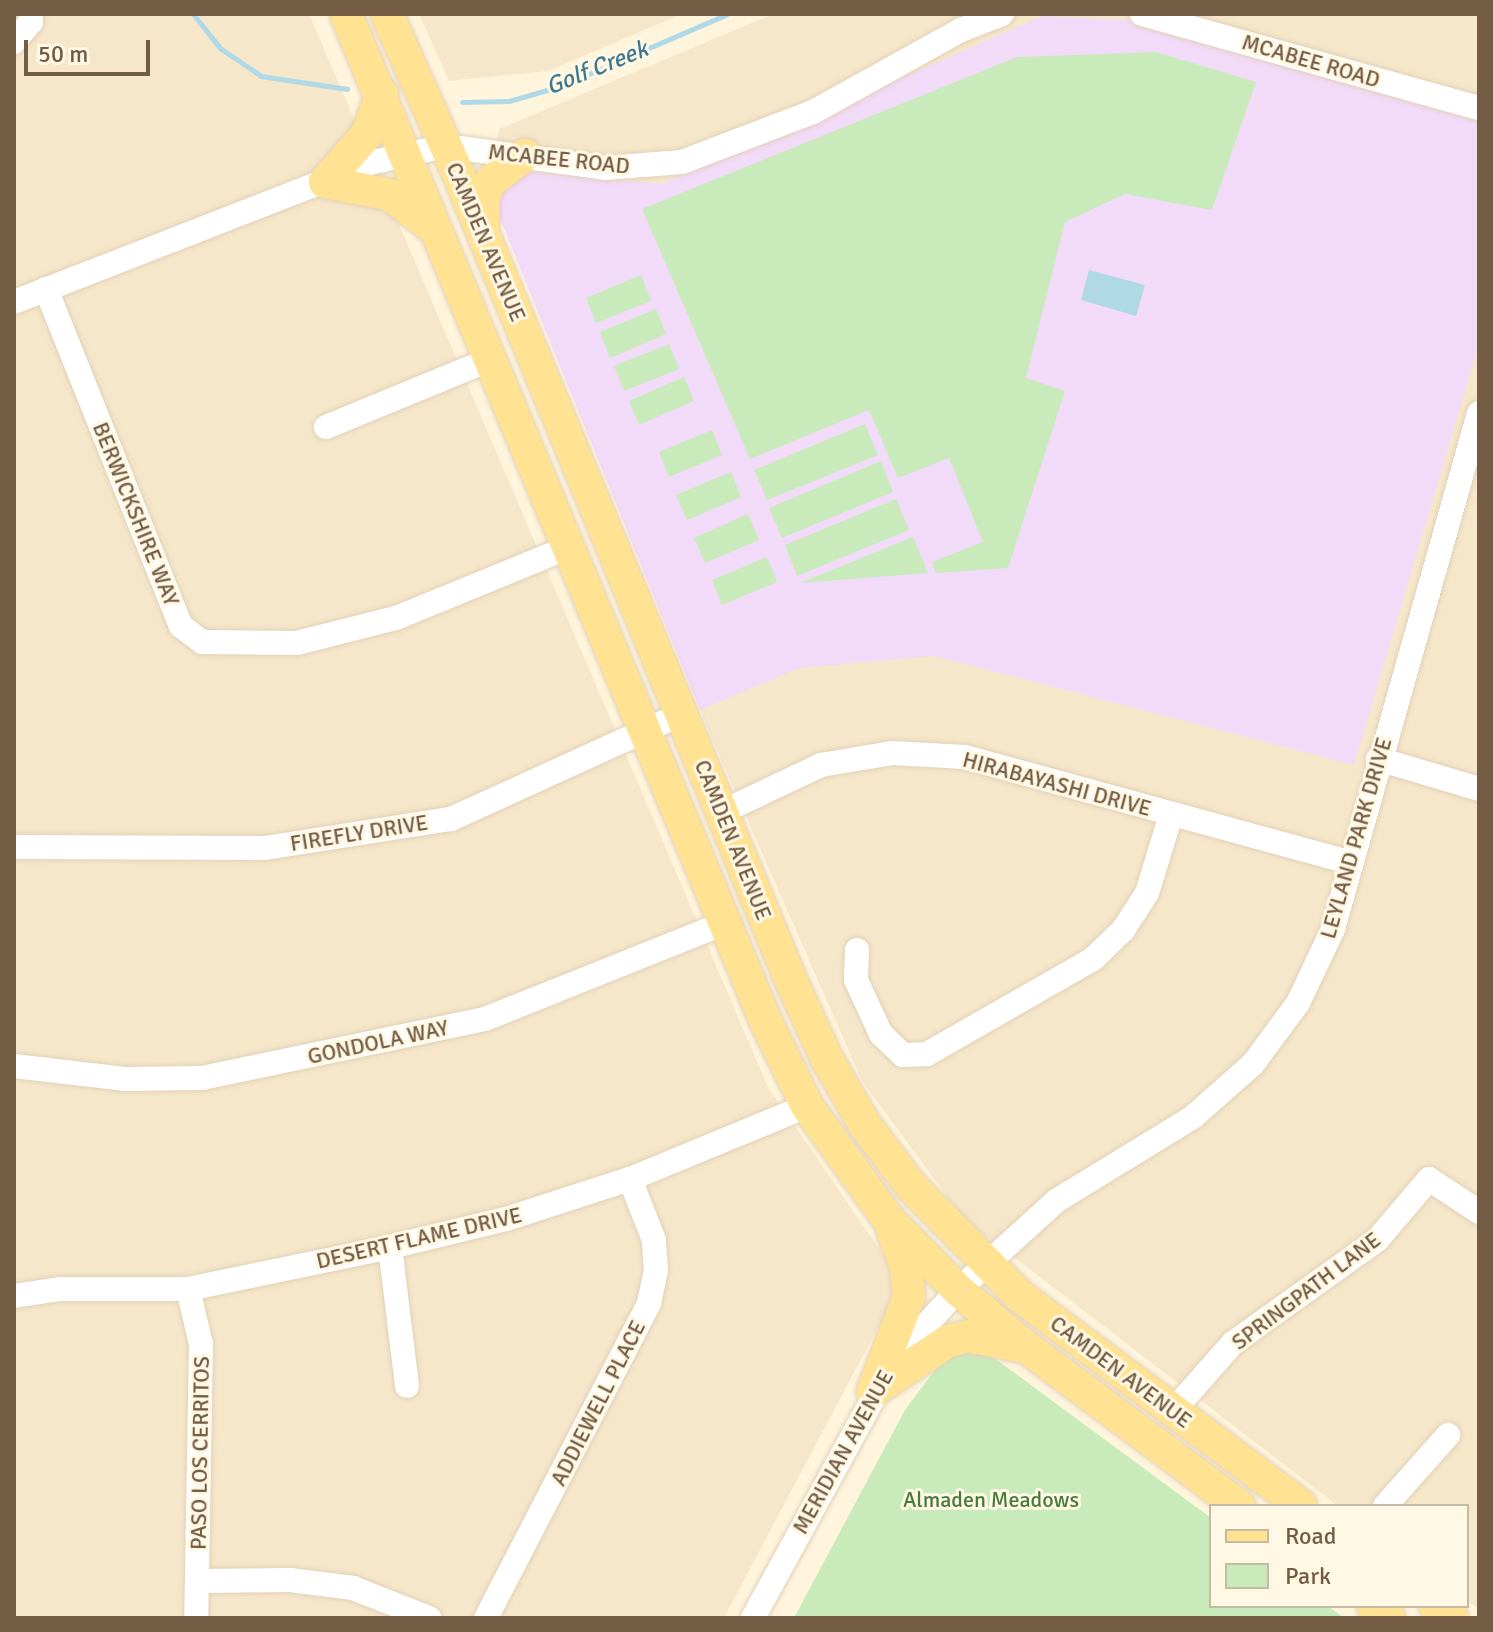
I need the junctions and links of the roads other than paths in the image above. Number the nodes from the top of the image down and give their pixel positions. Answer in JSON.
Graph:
{"nodes":[{"id":1,"x":31,"y":14,"type":"edge"},
{"id":2,"x":346,"y":14,"type":"edge"},
{"id":3,"x":387,"y":14,"type":"edge"},
{"id":4,"x":1002,"y":14,"type":"edge"},
{"id":5,"x":1150,"y":15,"type":"edge"},
{"id":6,"x":14,"y":42,"type":"edge"},
{"id":7,"x":382,"y":94,"type":"junction"},
{"id":8,"x":1479,"y":108,"type":"edge"},
{"id":9,"x":445,"y":146,"type":"junction"},
{"id":10,"x":409,"y":155,"type":"junction"},
{"id":11,"x":525,"y":155,"type":"junction"},
{"id":12,"x":325,"y":182,"type":"junction"},
{"id":13,"x":438,"y":231,"type":"junction"},
{"id":14,"x":482,"y":232,"type":"junction"},
{"id":15,"x":46,"y":289,"type":"junction"},
{"id":16,"x":14,"y":302,"type":"edge"},
{"id":17,"x":491,"y":359,"type":"junction"},
{"id":18,"x":1479,"y":413,"type":"edge"},
{"id":19,"x":326,"y":427,"type":"dead end"},
{"id":20,"x":569,"y":547,"type":"junction"},
{"id":21,"x":681,"y":714,"type":"junction"},
{"id":22,"x":645,"y":731,"type":"junction"},
{"id":23,"x":1378,"y":759,"type":"junction"},
{"id":24,"x":1479,"y":789,"type":"edge"},
{"id":25,"x":722,"y":812,"type":"junction"},
{"id":26,"x":1171,"y":815,"type":"junction"},
{"id":27,"x":14,"y":847,"type":"edge"},
{"id":28,"x":1350,"y":862,"type":"junction"},
{"id":29,"x":725,"y":923,"type":"junction"},
{"id":30,"x":857,"y":950,"type":"dead end"},
{"id":31,"x":14,"y":1066,"type":"edge"},
{"id":32,"x":807,"y":1106,"type":"junction"},
{"id":33,"x":630,"y":1179,"type":"junction"},
{"id":34,"x":1479,"y":1212,"type":"edge"},
{"id":35,"x":889,"y":1220,"type":"junction"},
{"id":36,"x":390,"y":1247,"type":"junction"},
{"id":37,"x":985,"y":1265,"type":"junction"},
{"id":38,"x":188,"y":1289,"type":"junction"},
{"id":39,"x":958,"y":1290,"type":"junction"},
{"id":40,"x":14,"y":1296,"type":"edge"},
{"id":41,"x":1026,"y":1347,"type":"junction"},
{"id":42,"x":407,"y":1386,"type":"dead end"},
{"id":43,"x":873,"y":1391,"type":"junction"},
{"id":44,"x":1173,"y":1411,"type":"junction"},
{"id":45,"x":1448,"y":1435,"type":"dead end"},
{"id":46,"x":1236,"y":1504,"type":"edge"},
{"id":47,"x":1298,"y":1504,"type":"edge"},
{"id":48,"x":1387,"y":1504,"type":"edge"},
{"id":49,"x":198,"y":1581,"type":"junction"},
{"id":50,"x":196,"y":1618,"type":"edge"},
{"id":51,"x":429,"y":1618,"type":"edge"},
{"id":52,"x":486,"y":1618,"type":"edge"},
{"id":53,"x":753,"y":1618,"type":"edge"}],
"edges":[{"from":1,"to":6,"type":"street"},
{"from":2,"to":7,"type":"main road","name":"CAMDEN AVENUE"},
{"from":3,"to":9,"type":"main road","name":"CAMDEN AVENUE"},
{"from":4,"to":11,"type":"street","name":"MCABEE ROAD"},
{"from":5,"to":8,"type":"street","name":"MCABEE ROAD"},
{"from":7,"to":10,"type":"main road","name":"CAMDEN AVENUE"},
{"from":7,"to":12,"type":"main road"},
{"from":9,"to":10,"type":"street","name":"MCABEE ROAD"},
{"from":9,"to":11,"type":"street","name":"MCABEE ROAD"},
{"from":9,"to":14,"type":"main road","name":"CAMDEN AVENUE"},
{"from":10,"to":12,"type":"street","name":"MCABEE ROAD"},
{"from":10,"to":13,"type":"main road","name":"CAMDEN AVENUE"},
{"from":11,"to":14,"type":"main road"},
{"from":12,"to":13,"type":"main road"},
{"from":12,"to":15,"type":"street","name":"MCABEE ROAD"},
{"from":13,"to":17,"type":"main road","name":"CAMDEN AVENUE"},
{"from":14,"to":21,"type":"main road","name":"CAMDEN AVENUE"},
{"from":15,"to":16,"type":"street","name":"MCABEE ROAD"},
{"from":15,"to":20,"type":"street","name":"BERWICKSHIRE WAY"},
{"from":17,"to":19,"type":"street"},
{"from":17,"to":20,"type":"main road","name":"CAMDEN AVENUE"},
{"from":18,"to":23,"type":"street","name":"LEYLAND PARK DRIVE"},
{"from":20,"to":22,"type":"main road","name":"CAMDEN AVENUE"},
{"from":21,"to":22,"type":"street","name":"FIREFLY DRIVE"},
{"from":21,"to":25,"type":"main road","name":"CAMDEN AVENUE"},
{"from":22,"to":27,"type":"street","name":"FIREFLY DRIVE"},
{"from":22,"to":29,"type":"main road","name":"CAMDEN AVENUE"},
{"from":23,"to":24,"type":"street"},
{"from":23,"to":28,"type":"street","name":"LEYLAND PARK DRIVE"},
{"from":25,"to":26,"type":"street","name":"HIRABAYASHI DRIVE"},
{"from":25,"to":37,"type":"main road","name":"CAMDEN AVENUE"},
{"from":26,"to":28,"type":"street","name":"HIRABAYASHI DRIVE"},
{"from":26,"to":30,"type":"street"},
{"from":28,"to":37,"type":"street","name":"LEYLAND PARK DRIVE"},
{"from":29,"to":31,"type":"street","name":"GONDOLA WAY"},
{"from":29,"to":32,"type":"main road","name":"CAMDEN AVENUE"},
{"from":32,"to":33,"type":"street","name":"DESERT FLAME DRIVE"},
{"from":32,"to":35,"type":"main road","name":"CAMDEN AVENUE"},
{"from":33,"to":36,"type":"street","name":"DESERT FLAME DRIVE"},
{"from":33,"to":52,"type":"street","name":"ADDIEWELL PLACE"},
{"from":34,"to":44,"type":"street","name":"SPRINGPATH LANE"},
{"from":35,"to":39,"type":"main road","name":"CAMDEN AVENUE"},
{"from":35,"to":43,"type":"main road"},
{"from":36,"to":38,"type":"street","name":"DESERT FLAME DRIVE"},
{"from":36,"to":42,"type":"street"},
{"from":37,"to":39,"type":"street","name":"MERIDIAN AVENUE"},
{"from":37,"to":44,"type":"main road","name":"CAMDEN AVENUE"},
{"from":38,"to":40,"type":"street","name":"DESERT FLAME DRIVE"},
{"from":38,"to":49,"type":"street","name":"PASO LOS CERRITOS"},
{"from":39,"to":41,"type":"main road","name":"CAMDEN AVENUE"},
{"from":39,"to":43,"type":"street","name":"MERIDIAN AVENUE"},
{"from":41,"to":43,"type":"main road"},
{"from":41,"to":46,"type":"main road","name":"CAMDEN AVENUE"},
{"from":43,"to":53,"type":"street","name":"MERIDIAN AVENUE"},
{"from":44,"to":47,"type":"main road","name":"CAMDEN AVENUE"},
{"from":45,"to":48,"type":"street"},
{"from":49,"to":50,"type":"street","name":"PASO LOS CERRITOS"},
{"from":49,"to":51,"type":"street"}]}
